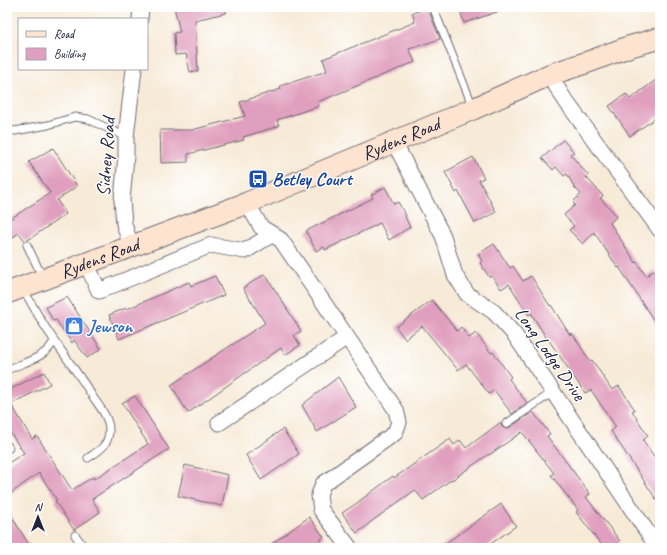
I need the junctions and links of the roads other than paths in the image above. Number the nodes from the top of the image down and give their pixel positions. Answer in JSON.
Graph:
{"nodes":[{"id":1,"x":141,"y":7,"type":"edge"},
{"id":2,"x":433,"y":7,"type":"edge"},
{"id":3,"x":140,"y":18,"type":"edge"},
{"id":4,"x":660,"y":38,"type":"edge"},
{"id":5,"x":134,"y":70,"type":"edge"},
{"id":6,"x":549,"y":75,"type":"junction"},
{"id":7,"x":474,"y":109,"type":"junction"},
{"id":8,"x":7,"y":129,"type":"edge"},
{"id":9,"x":126,"y":137,"type":"junction"},
{"id":10,"x":394,"y":142,"type":"junction"},
{"id":11,"x":247,"y":203,"type":"junction"},
{"id":12,"x":660,"y":230,"type":"edge"},
{"id":13,"x":273,"y":234,"type":"junction"},
{"id":14,"x":27,"y":245,"type":"dead end"},
{"id":15,"x":131,"y":246,"type":"junction"},
{"id":16,"x":86,"y":263,"type":"junction"},
{"id":17,"x":43,"y":279,"type":"junction"},
{"id":18,"x":14,"y":290,"type":"edge"},
{"id":19,"x":347,"y":338,"type":"junction"},
{"id":20,"x":54,"y":341,"type":"junction"},
{"id":21,"x":7,"y":370,"type":"edge"},
{"id":22,"x":552,"y":392,"type":"junction"},
{"id":23,"x":220,"y":423,"type":"dead end"},
{"id":24,"x":506,"y":424,"type":"dead end"},
{"id":25,"x":7,"y":445,"type":"edge"},
{"id":26,"x":7,"y":449,"type":"edge"},
{"id":27,"x":88,"y":458,"type":"dead end"},
{"id":28,"x":75,"y":535,"type":"dead end"},
{"id":29,"x":84,"y":548,"type":"edge"},
{"id":30,"x":350,"y":548,"type":"edge"},
{"id":31,"x":658,"y":548,"type":"edge"}],
"edges":[{"from":1,"to":3,"type":"street"},
{"from":2,"to":7,"type":"lane"},
{"from":4,"to":6,"type":"street","name":"Rydens Road"},
{"from":5,"to":9,"type":"street","name":"Sidney Road"},
{"from":6,"to":7,"type":"street","name":"Rydens Road"},
{"from":6,"to":12,"type":"street"},
{"from":7,"to":10,"type":"street","name":"Rydens Road"},
{"from":8,"to":9,"type":"lane"},
{"from":9,"to":15,"type":"street","name":"Sidney Road"},
{"from":10,"to":11,"type":"street","name":"Rydens Road"},
{"from":10,"to":22,"type":"street","name":"Long Lodge Drive"},
{"from":11,"to":13,"type":"street"},
{"from":11,"to":15,"type":"street","name":"Rydens Road"},
{"from":13,"to":16,"type":"street"},
{"from":13,"to":19,"type":"street"},
{"from":14,"to":17,"type":"lane"},
{"from":15,"to":16,"type":"street","name":"Rydens Road"},
{"from":16,"to":17,"type":"street","name":"Rydens Road"},
{"from":17,"to":18,"type":"street","name":"Rydens Road"},
{"from":18,"to":20,"type":"lane"},
{"from":19,"to":23,"type":"street"},
{"from":19,"to":30,"type":"street"},
{"from":20,"to":21,"type":"lane"},
{"from":20,"to":27,"type":"lane"},
{"from":22,"to":24,"type":"lane"},
{"from":22,"to":31,"type":"street","name":"Long Lodge Drive"},
{"from":25,"to":26,"type":"lane"},
{"from":28,"to":29,"type":"lane"}]}
